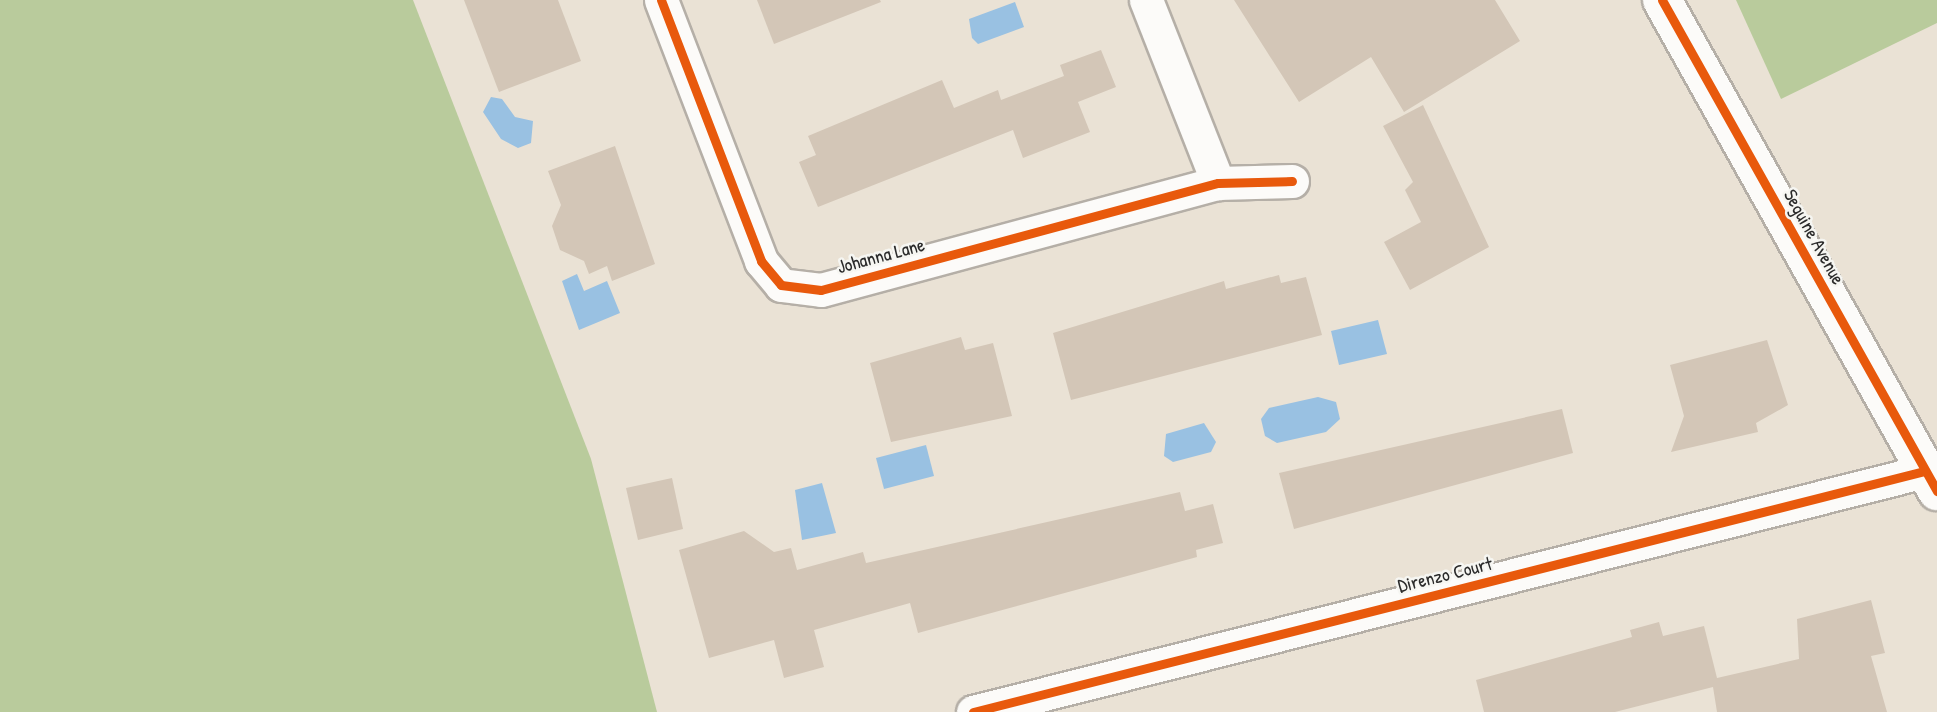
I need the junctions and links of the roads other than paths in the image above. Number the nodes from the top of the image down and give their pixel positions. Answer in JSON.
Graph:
{"nodes":[{"id":1,"x":661,"y":0,"type":"edge"},
{"id":2,"x":1146,"y":0,"type":"edge"},
{"id":3,"x":1662,"y":0,"type":"edge"},
{"id":4,"x":1292,"y":181,"type":"dead end"},
{"id":5,"x":1218,"y":183,"type":"junction"},
{"id":6,"x":1931,"y":481,"type":"edge"},
{"id":7,"x":974,"y":712,"type":"edge"}],
"edges":[{"from":1,"to":5,"type":"street","name":"Johanna Lane"},
{"from":2,"to":5,"type":"street"},
{"from":3,"to":6,"type":"street","name":"Seguine Avenue"},
{"from":4,"to":5,"type":"street","name":"Johanna Lane"},
{"from":6,"to":7,"type":"street","name":"Direnzo Court"}]}
